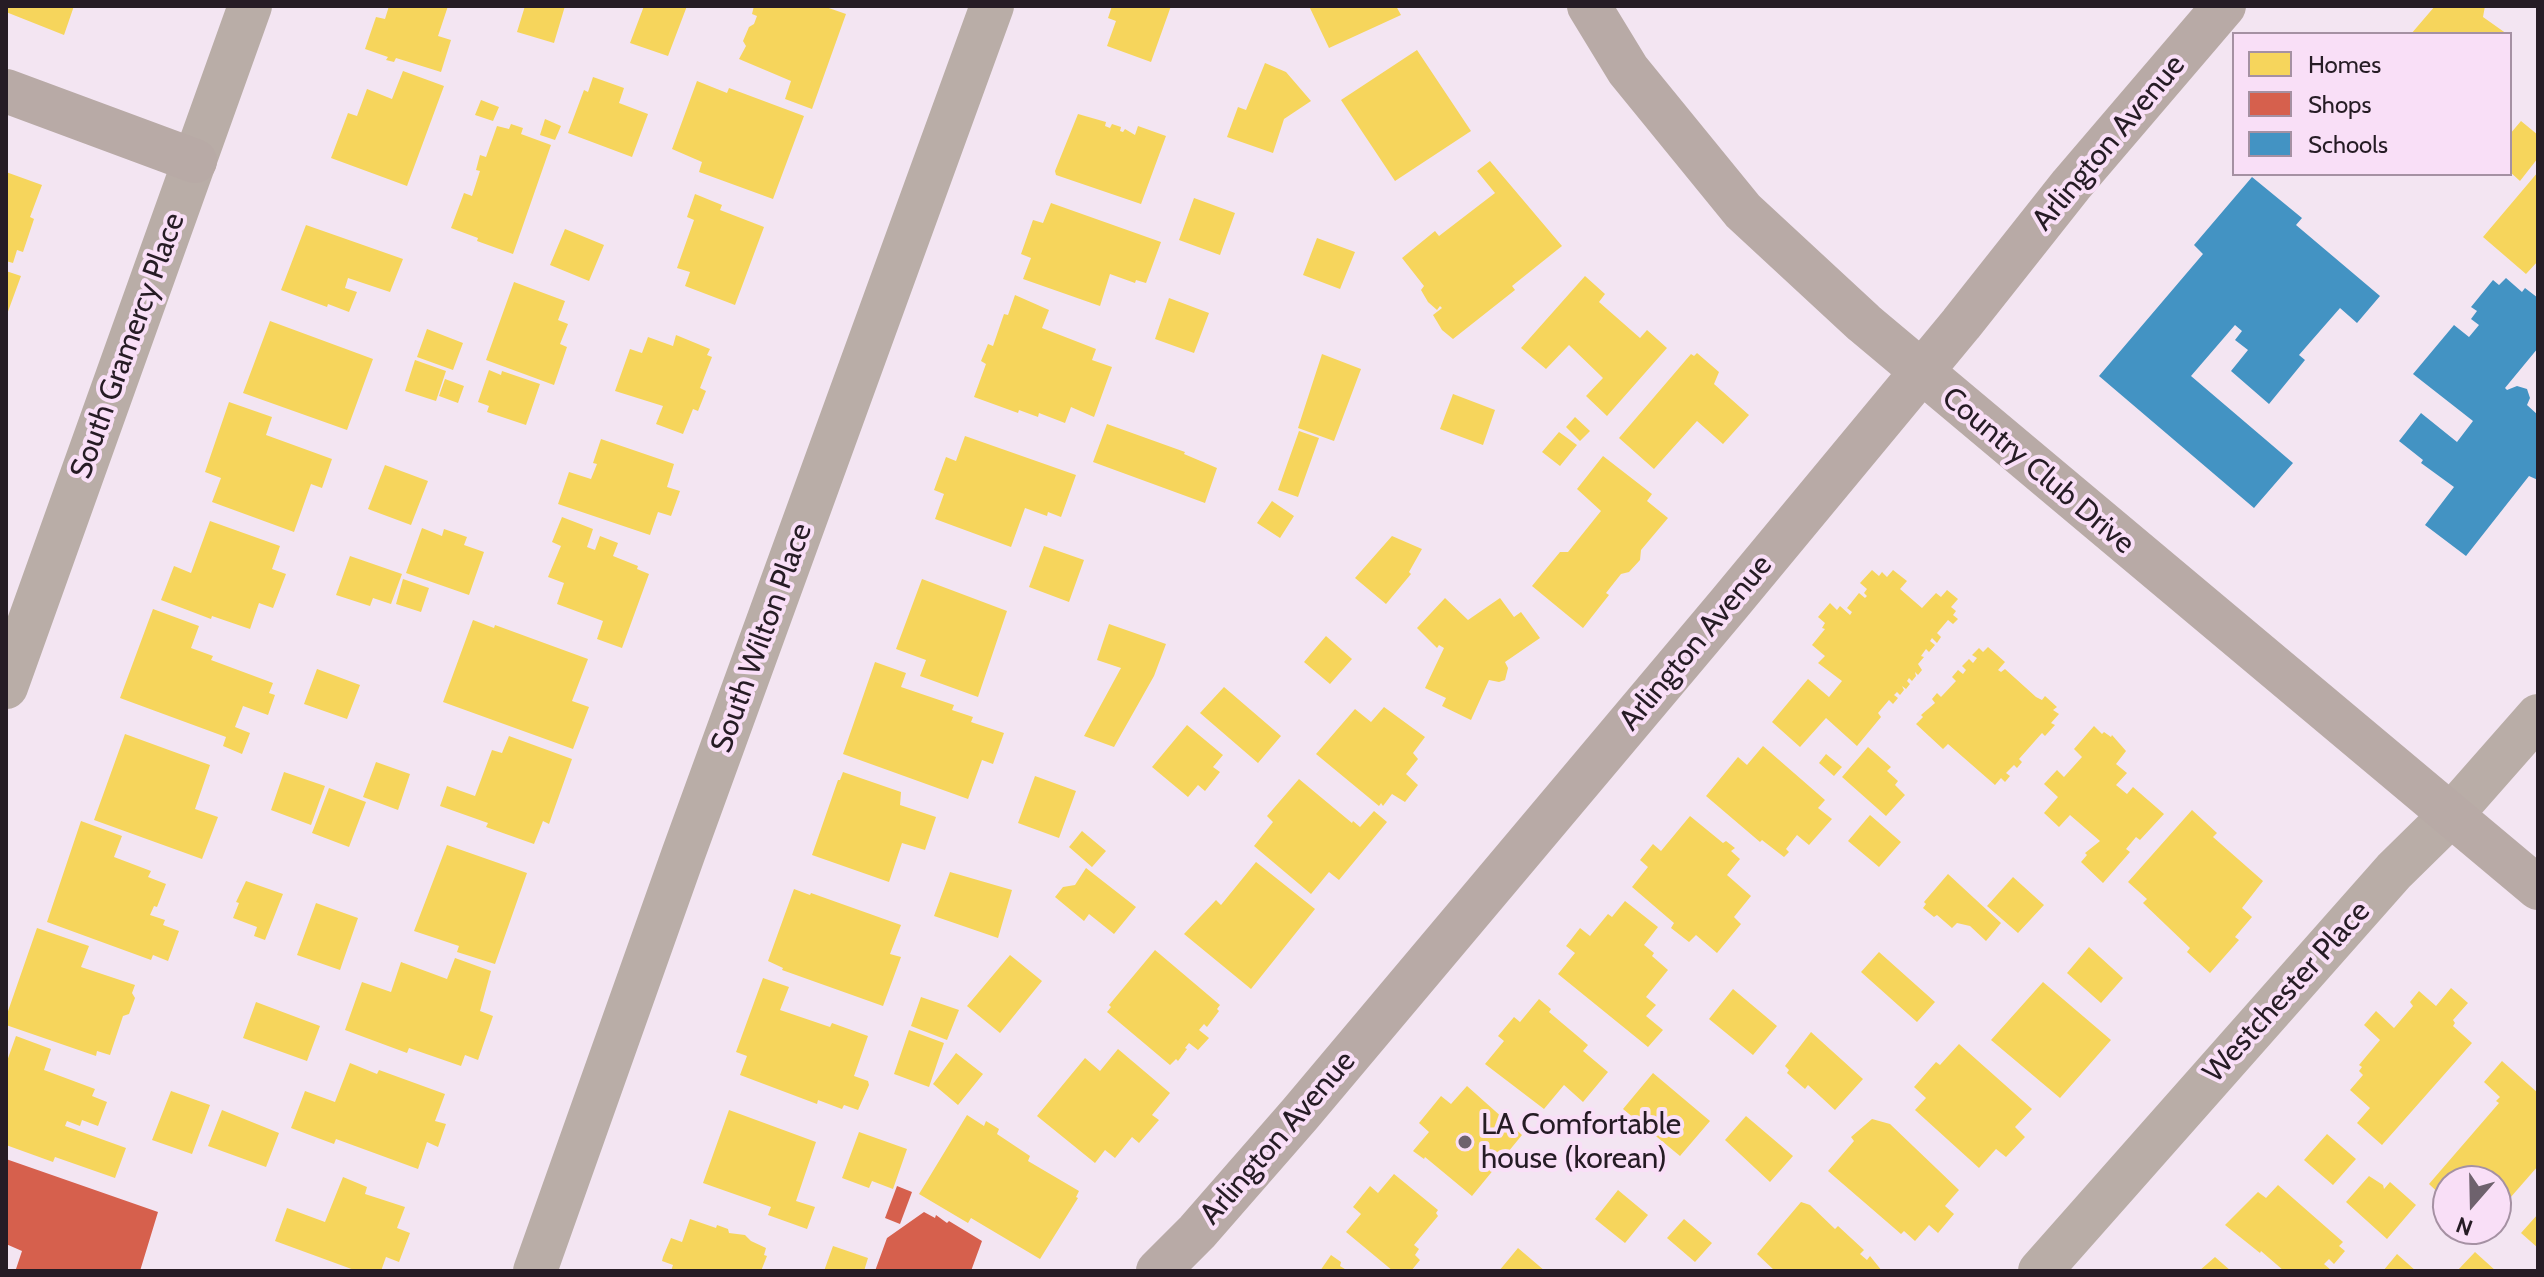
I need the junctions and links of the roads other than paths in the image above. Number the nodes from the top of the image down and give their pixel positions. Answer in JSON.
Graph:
{"nodes":[{"id":1,"x":250,"y":6,"type":"edge"},
{"id":2,"x":992,"y":6,"type":"edge"},
{"id":3,"x":1589,"y":6,"type":"edge"},
{"id":4,"x":2224,"y":6,"type":"edge"},
{"id":5,"x":6,"y":91,"type":"edge"},
{"id":6,"x":195,"y":161,"type":"junction"},
{"id":7,"x":1920,"y":372,"type":"junction"},
{"id":8,"x":6,"y":687,"type":"edge"},
{"id":9,"x":2538,"y":716,"type":"edge"},
{"id":10,"x":2450,"y":816,"type":"junction"},
{"id":11,"x":2538,"y":888,"type":"edge"},
{"id":12,"x":535,"y":1271,"type":"edge"},
{"id":13,"x":1158,"y":1271,"type":"edge"},
{"id":14,"x":2040,"y":1271,"type":"edge"}],
"edges":[{"from":1,"to":6,"type":"street","name":"South Gramercy Place"},
{"from":2,"to":12,"type":"street","name":"South Wilton Place"},
{"from":3,"to":7,"type":"main road","name":"Country Club Drive"},
{"from":4,"to":7,"type":"main road","name":"Arlington Avenue"},
{"from":5,"to":6,"type":"main road"},
{"from":6,"to":8,"type":"street","name":"South Gramercy Place"},
{"from":7,"to":10,"type":"main road","name":"Country Club Drive"},
{"from":7,"to":13,"type":"main road","name":"Arlington Avenue"},
{"from":9,"to":10,"type":"street","name":"Westchester Place"},
{"from":10,"to":11,"type":"main road","name":"Country Club Drive"},
{"from":10,"to":14,"type":"street","name":"Westchester Place"}]}
